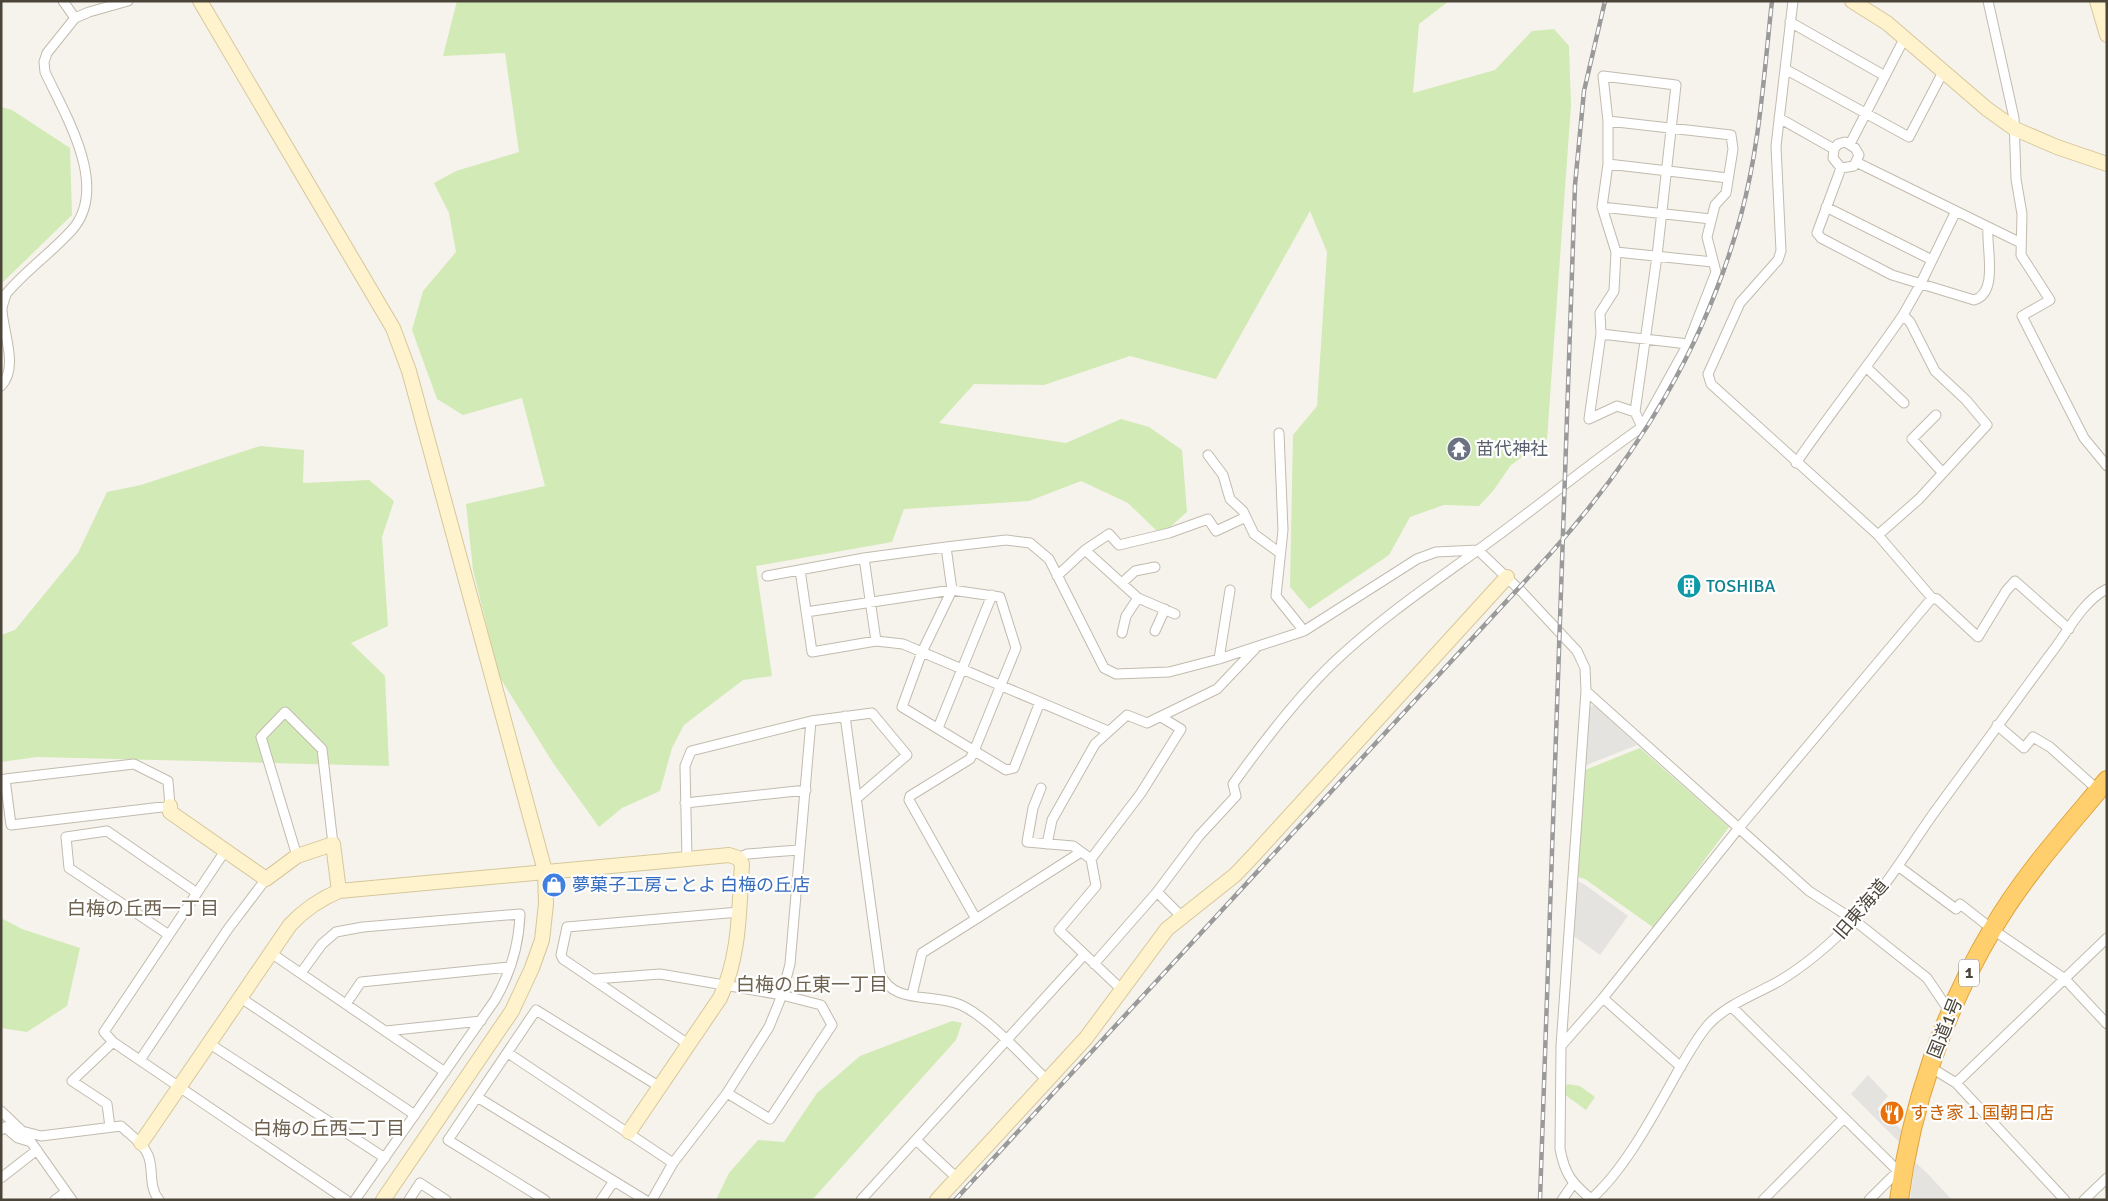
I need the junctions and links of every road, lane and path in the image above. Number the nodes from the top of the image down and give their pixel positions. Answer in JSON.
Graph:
{"nodes":[{"id":1,"x":63,"y":1,"type":"edge"},
{"id":2,"x":128,"y":1,"type":"edge"},
{"id":3,"x":200,"y":1,"type":"edge"},
{"id":4,"x":1792,"y":1,"type":"edge"},
{"id":5,"x":1852,"y":1,"type":"edge"},
{"id":6,"x":1988,"y":1,"type":"edge"},
{"id":7,"x":2097,"y":1,"type":"edge"},
{"id":8,"x":75,"y":18,"type":"junction"},
{"id":9,"x":1790,"y":22,"type":"junction"},
{"id":10,"x":2107,"y":35,"type":"edge"},
{"id":11,"x":1904,"y":39,"type":"junction"},
{"id":12,"x":1785,"y":69,"type":"junction"},
{"id":13,"x":1943,"y":72,"type":"junction"},
{"id":14,"x":1885,"y":76,"type":"junction"},
{"id":15,"x":1865,"y":115,"type":"junction"},
{"id":16,"x":1779,"y":118,"type":"junction"},
{"id":17,"x":1608,"y":121,"type":"junction"},
{"id":18,"x":1671,"y":128,"type":"junction"},
{"id":19,"x":2015,"y":129,"type":"junction"},
{"id":20,"x":1850,"y":144,"type":"junction"},
{"id":21,"x":1834,"y":149,"type":"junction"},
{"id":22,"x":1856,"y":162,"type":"junction"},
{"id":23,"x":1608,"y":164,"type":"junction"},
{"id":24,"x":2107,"y":164,"type":"edge"},
{"id":25,"x":1841,"y":168,"type":"junction"},
{"id":26,"x":1666,"y":171,"type":"junction"},
{"id":27,"x":1728,"y":178,"type":"junction"},
{"id":28,"x":1602,"y":207,"type":"junction"},
{"id":29,"x":1826,"y":207,"type":"junction"},
{"id":30,"x":1956,"y":211,"type":"junction"},
{"id":31,"x":1662,"y":213,"type":"junction"},
{"id":32,"x":1711,"y":219,"type":"junction"},
{"id":33,"x":1988,"y":227,"type":"junction"},
{"id":34,"x":2021,"y":243,"type":"junction"},
{"id":35,"x":1616,"y":252,"type":"junction"},
{"id":36,"x":1658,"y":256,"type":"junction"},
{"id":37,"x":1932,"y":260,"type":"junction"},
{"id":38,"x":1714,"y":262,"type":"junction"},
{"id":39,"x":1920,"y":285,"type":"junction"},
{"id":40,"x":1903,"y":315,"type":"junction"},
{"id":41,"x":1601,"y":334,"type":"junction"},
{"id":42,"x":1646,"y":340,"type":"junction"},
{"id":43,"x":1688,"y":344,"type":"junction"},
{"id":44,"x":1867,"y":368,"type":"junction"},
{"id":45,"x":1,"y":386,"type":"edge"},
{"id":46,"x":1904,"y":403,"type":"dead end"},
{"id":47,"x":1635,"y":412,"type":"junction"},
{"id":48,"x":1936,"y":415,"type":"dead end"},
{"id":49,"x":1642,"y":427,"type":"junction"},
{"id":50,"x":1279,"y":433,"type":"dead end"},
{"id":51,"x":1208,"y":455,"type":"dead end"},
{"id":52,"x":1796,"y":463,"type":"junction"},
{"id":53,"x":2107,"y":466,"type":"edge"},
{"id":54,"x":1942,"y":472,"type":"junction"},
{"id":55,"x":1246,"y":517,"type":"junction"},
{"id":56,"x":1878,"y":535,"type":"junction"},
{"id":57,"x":946,"y":547,"type":"junction"},
{"id":58,"x":1085,"y":550,"type":"junction"},
{"id":59,"x":1478,"y":550,"type":"junction"},
{"id":60,"x":1280,"y":553,"type":"junction"},
{"id":61,"x":864,"y":558,"type":"junction"},
{"id":62,"x":1155,"y":567,"type":"dead end"},
{"id":63,"x":800,"y":570,"type":"junction"},
{"id":64,"x":767,"y":576,"type":"dead end"},
{"id":65,"x":1057,"y":576,"type":"junction"},
{"id":66,"x":1507,"y":577,"type":"junction"},
{"id":67,"x":1122,"y":583,"type":"junction"},
{"id":68,"x":2107,"y":589,"type":"edge"},
{"id":69,"x":952,"y":590,"type":"junction"},
{"id":70,"x":1230,"y":590,"type":"dead end"},
{"id":71,"x":992,"y":595,"type":"junction"},
{"id":72,"x":1138,"y":598,"type":"junction"},
{"id":73,"x":1932,"y":598,"type":"junction"},
{"id":74,"x":870,"y":600,"type":"junction"},
{"id":75,"x":1165,"y":609,"type":"junction"},
{"id":76,"x":806,"y":612,"type":"junction"},
{"id":77,"x":1175,"y":614,"type":"dead end"},
{"id":78,"x":2069,"y":629,"type":"junction"},
{"id":79,"x":1155,"y":631,"type":"dead end"},
{"id":80,"x":1304,"y":631,"type":"junction"},
{"id":81,"x":1122,"y":633,"type":"dead end"},
{"id":82,"x":876,"y":641,"type":"junction"},
{"id":83,"x":1256,"y":648,"type":"junction"},
{"id":84,"x":822,"y":650,"type":"junction"},
{"id":85,"x":922,"y":652,"type":"junction"},
{"id":86,"x":807,"y":658,"type":"dead end"},
{"id":87,"x":1219,"y":659,"type":"junction"},
{"id":88,"x":960,"y":669,"type":"junction"},
{"id":89,"x":1001,"y":686,"type":"junction"},
{"id":90,"x":1586,"y":691,"type":"junction"},
{"id":91,"x":1040,"y":702,"type":"junction"},
{"id":92,"x":846,"y":716,"type":"junction"},
{"id":93,"x":1161,"y":717,"type":"junction"},
{"id":94,"x":811,"y":721,"type":"junction"},
{"id":95,"x":1997,"y":725,"type":"junction"},
{"id":96,"x":938,"y":728,"type":"junction"},
{"id":97,"x":1108,"y":731,"type":"junction"},
{"id":98,"x":974,"y":751,"type":"junction"},
{"id":99,"x":3,"y":779,"type":"edge"},
{"id":100,"x":2103,"y":786,"type":"edge"},
{"id":101,"x":1041,"y":788,"type":"dead end"},
{"id":102,"x":806,"y":790,"type":"junction"},
{"id":103,"x":857,"y":798,"type":"junction"},
{"id":104,"x":686,"y":802,"type":"junction"},
{"id":105,"x":170,"y":806,"type":"junction"},
{"id":106,"x":1738,"y":829,"type":"junction"},
{"id":107,"x":333,"y":844,"type":"junction"},
{"id":108,"x":1047,"y":844,"type":"junction"},
{"id":109,"x":799,"y":850,"type":"junction"},
{"id":110,"x":225,"y":851,"type":"junction"},
{"id":111,"x":1081,"y":852,"type":"junction"},
{"id":112,"x":297,"y":856,"type":"junction"},
{"id":113,"x":738,"y":858,"type":"junction"},
{"id":114,"x":688,"y":859,"type":"junction"},
{"id":115,"x":1091,"y":859,"type":"junction"},
{"id":116,"x":1898,"y":866,"type":"junction"},
{"id":117,"x":545,"y":871,"type":"junction"},
{"id":118,"x":266,"y":878,"type":"junction"},
{"id":119,"x":340,"y":891,"type":"junction"},
{"id":120,"x":1157,"y":892,"type":"junction"},
{"id":121,"x":197,"y":893,"type":"junction"},
{"id":122,"x":739,"y":912,"type":"junction"},
{"id":123,"x":1182,"y":917,"type":"junction"},
{"id":124,"x":976,"y":919,"type":"junction"},
{"id":125,"x":1854,"y":920,"type":"junction"},
{"id":126,"x":1992,"y":929,"type":"junction"},
{"id":127,"x":169,"y":935,"type":"junction"},
{"id":128,"x":2107,"y":938,"type":"edge"},
{"id":129,"x":272,"y":953,"type":"junction"},
{"id":130,"x":1084,"y":955,"type":"junction"},
{"id":131,"x":1094,"y":964,"type":"junction"},
{"id":132,"x":510,"y":967,"type":"junction"},
{"id":133,"x":301,"y":973,"type":"junction"},
{"id":134,"x":595,"y":979,"type":"junction"},
{"id":135,"x":2064,"y":979,"type":"junction"},
{"id":136,"x":726,"y":985,"type":"junction"},
{"id":137,"x":1121,"y":989,"type":"junction"},
{"id":138,"x":782,"y":995,"type":"junction"},
{"id":139,"x":912,"y":996,"type":"junction"},
{"id":140,"x":241,"y":998,"type":"junction"},
{"id":141,"x":1603,"y":998,"type":"junction"},
{"id":142,"x":346,"y":1004,"type":"junction"},
{"id":143,"x":1732,"y":1007,"type":"junction"},
{"id":144,"x":1950,"y":1012,"type":"junction"},
{"id":145,"x":481,"y":1021,"type":"junction"},
{"id":146,"x":2107,"y":1024,"type":"edge"},
{"id":147,"x":386,"y":1031,"type":"junction"},
{"id":148,"x":1006,"y":1041,"type":"junction"},
{"id":149,"x":113,"y":1042,"type":"junction"},
{"id":150,"x":210,"y":1044,"type":"junction"},
{"id":151,"x":688,"y":1044,"type":"junction"},
{"id":152,"x":1561,"y":1046,"type":"junction"},
{"id":153,"x":508,"y":1054,"type":"junction"},
{"id":154,"x":140,"y":1060,"type":"junction"},
{"id":155,"x":1681,"y":1067,"type":"junction"},
{"id":156,"x":1930,"y":1067,"type":"junction"},
{"id":157,"x":445,"y":1072,"type":"junction"},
{"id":158,"x":1047,"y":1080,"type":"junction"},
{"id":159,"x":1956,"y":1083,"type":"junction"},
{"id":160,"x":660,"y":1087,"type":"junction"},
{"id":161,"x":180,"y":1089,"type":"junction"},
{"id":162,"x":727,"y":1093,"type":"junction"},
{"id":163,"x":477,"y":1097,"type":"junction"},
{"id":164,"x":1,"y":1111,"type":"edge"},
{"id":165,"x":414,"y":1115,"type":"junction"},
{"id":166,"x":1844,"y":1118,"type":"junction"},
{"id":167,"x":110,"y":1128,"type":"junction"},
{"id":168,"x":1,"y":1130,"type":"edge"},
{"id":169,"x":629,"y":1132,"type":"junction"},
{"id":170,"x":916,"y":1140,"type":"junction"},
{"id":171,"x":141,"y":1144,"type":"junction"},
{"id":172,"x":37,"y":1150,"type":"junction"},
{"id":173,"x":385,"y":1158,"type":"junction"},
{"id":174,"x":673,"y":1163,"type":"junction"},
{"id":175,"x":1900,"y":1171,"type":"junction"},
{"id":176,"x":1,"y":1178,"type":"edge"},
{"id":177,"x":957,"y":1178,"type":"junction"},
{"id":178,"x":2107,"y":1178,"type":"edge"},
{"id":179,"x":614,"y":1181,"type":"junction"},
{"id":180,"x":1573,"y":1184,"type":"junction"},
{"id":181,"x":69,"y":1196,"type":"edge"},
{"id":182,"x":55,"y":1200,"type":"edge"},
{"id":183,"x":159,"y":1200,"type":"edge"},
{"id":184,"x":346,"y":1200,"type":"edge"},
{"id":185,"x":355,"y":1200,"type":"edge"},
{"id":186,"x":383,"y":1200,"type":"edge"},
{"id":187,"x":409,"y":1200,"type":"edge"},
{"id":188,"x":446,"y":1200,"type":"edge"},
{"id":189,"x":545,"y":1200,"type":"edge"},
{"id":190,"x":601,"y":1200,"type":"edge"},
{"id":191,"x":645,"y":1200,"type":"edge"},
{"id":192,"x":652,"y":1200,"type":"edge"},
{"id":193,"x":861,"y":1200,"type":"edge"},
{"id":194,"x":937,"y":1200,"type":"edge"},
{"id":195,"x":1562,"y":1200,"type":"edge"},
{"id":196,"x":1591,"y":1200,"type":"edge"},
{"id":197,"x":1763,"y":1200,"type":"edge"},
{"id":198,"x":1869,"y":1200,"type":"edge"},
{"id":199,"x":1899,"y":1200,"type":"edge"},
{"id":200,"x":2065,"y":1200,"type":"edge"},
{"id":201,"x":2084,"y":1200,"type":"edge"}],
"edges":[{"from":1,"to":8,"type":"street"},
{"from":2,"to":8,"type":"street"},
{"from":3,"to":117,"type":"street"},
{"from":4,"to":9,"type":"street"},
{"from":5,"to":11,"type":"street"},
{"from":6,"to":19,"type":"street"},
{"from":7,"to":10,"type":"street"},
{"from":8,"to":45,"type":"street"},
{"from":9,"to":12,"type":"street"},
{"from":9,"to":14,"type":"street"},
{"from":11,"to":13,"type":"street"},
{"from":11,"to":14,"type":"street"},
{"from":12,"to":15,"type":"street"},
{"from":12,"to":16,"type":"street"},
{"from":13,"to":15,"type":"street"},
{"from":13,"to":19,"type":"street"},
{"from":14,"to":15,"type":"street"},
{"from":15,"to":20,"type":"street"},
{"from":16,"to":21,"type":"street"},
{"from":16,"to":52,"type":"street"},
{"from":17,"to":18,"type":"street"},
{"from":17,"to":18,"type":"street"},
{"from":17,"to":23,"type":"street"},
{"from":18,"to":26,"type":"street"},
{"from":18,"to":27,"type":"street"},
{"from":19,"to":24,"type":"street"},
{"from":19,"to":34,"type":"street"},
{"from":20,"to":21,"type":"street"},
{"from":20,"to":22,"type":"street"},
{"from":21,"to":25,"type":"street"},
{"from":22,"to":25,"type":"street"},
{"from":22,"to":30,"type":"street"},
{"from":23,"to":26,"type":"street"},
{"from":23,"to":28,"type":"street"},
{"from":25,"to":29,"type":"street"},
{"from":26,"to":27,"type":"street"},
{"from":26,"to":31,"type":"street"},
{"from":27,"to":32,"type":"street"},
{"from":28,"to":31,"type":"street"},
{"from":28,"to":35,"type":"street"},
{"from":29,"to":37,"type":"street"},
{"from":29,"to":39,"type":"street"},
{"from":30,"to":33,"type":"street"},
{"from":30,"to":37,"type":"street"},
{"from":31,"to":32,"type":"street"},
{"from":31,"to":36,"type":"street"},
{"from":32,"to":38,"type":"street"},
{"from":33,"to":34,"type":"street"},
{"from":33,"to":39,"type":"street"},
{"from":34,"to":53,"type":"street"},
{"from":35,"to":36,"type":"street"},
{"from":35,"to":41,"type":"street"},
{"from":36,"to":38,"type":"street"},
{"from":36,"to":42,"type":"street"},
{"from":37,"to":39,"type":"street"},
{"from":38,"to":43,"type":"street"},
{"from":39,"to":40,"type":"street"},
{"from":40,"to":44,"type":"street"},
{"from":40,"to":54,"type":"street"},
{"from":41,"to":42,"type":"street"},
{"from":41,"to":47,"type":"street"},
{"from":42,"to":43,"type":"street"},
{"from":42,"to":47,"type":"street"},
{"from":43,"to":49,"type":"street"},
{"from":44,"to":46,"type":"street"},
{"from":44,"to":52,"type":"street"},
{"from":47,"to":49,"type":"street"},
{"from":48,"to":54,"type":"street"},
{"from":49,"to":59,"type":"street"},
{"from":50,"to":60,"type":"street"},
{"from":51,"to":55,"type":"street"},
{"from":52,"to":56,"type":"street"},
{"from":54,"to":56,"type":"street"},
{"from":55,"to":58,"type":"street"},
{"from":55,"to":60,"type":"street"},
{"from":56,"to":73,"type":"street"},
{"from":57,"to":61,"type":"street"},
{"from":57,"to":65,"type":"street"},
{"from":57,"to":69,"type":"street"},
{"from":58,"to":65,"type":"street"},
{"from":58,"to":67,"type":"street"},
{"from":59,"to":66,"type":"street"},
{"from":59,"to":80,"type":"street"},
{"from":59,"to":120,"type":"street"},
{"from":60,"to":80,"type":"street"},
{"from":61,"to":63,"type":"street"},
{"from":61,"to":74,"type":"street"},
{"from":62,"to":67,"type":"street"},
{"from":63,"to":64,"type":"street"},
{"from":63,"to":76,"type":"street"},
{"from":65,"to":87,"type":"street"},
{"from":66,"to":90,"type":"street"},
{"from":66,"to":123,"type":"street"},
{"from":67,"to":72,"type":"street"},
{"from":68,"to":78,"type":"street","name":"旧東海道"},
{"from":69,"to":71,"type":"street"},
{"from":69,"to":74,"type":"street"},
{"from":69,"to":85,"type":"street"},
{"from":70,"to":87,"type":"street"},
{"from":71,"to":88,"type":"street"},
{"from":71,"to":89,"type":"street"},
{"from":72,"to":75,"type":"street"},
{"from":72,"to":81,"type":"street"},
{"from":73,"to":78,"type":"street"},
{"from":73,"to":106,"type":"street"},
{"from":74,"to":76,"type":"street"},
{"from":74,"to":82,"type":"street"},
{"from":75,"to":77,"type":"street"},
{"from":75,"to":79,"type":"street"},
{"from":76,"to":84,"type":"street"},
{"from":78,"to":95,"type":"street","name":"旧東海道"},
{"from":80,"to":83,"type":"street"},
{"from":82,"to":84,"type":"street"},
{"from":82,"to":85,"type":"street"},
{"from":83,"to":87,"type":"street"},
{"from":83,"to":93,"type":"street"},
{"from":84,"to":86,"type":"street"},
{"from":85,"to":88,"type":"street"},
{"from":85,"to":96,"type":"street"},
{"from":88,"to":89,"type":"street"},
{"from":88,"to":96,"type":"street"},
{"from":89,"to":91,"type":"street"},
{"from":89,"to":98,"type":"street"},
{"from":90,"to":106,"type":"street"},
{"from":90,"to":152,"type":"street"},
{"from":91,"to":97,"type":"street"},
{"from":91,"to":98,"type":"street"},
{"from":92,"to":94,"type":"street"},
{"from":92,"to":103,"type":"street"},
{"from":92,"to":103,"type":"street"},
{"from":93,"to":97,"type":"street"},
{"from":93,"to":115,"type":"street"},
{"from":94,"to":102,"type":"street"},
{"from":94,"to":104,"type":"street"},
{"from":95,"to":100,"type":"street"},
{"from":95,"to":116,"type":"street","name":"旧東海道"},
{"from":96,"to":98,"type":"street"},
{"from":97,"to":108,"type":"street"},
{"from":98,"to":124,"type":"street"},
{"from":99,"to":105,"type":"street"},
{"from":99,"to":105,"type":"street"},
{"from":100,"to":126,"type":"highway","name":"国道1号","number":"1"},
{"from":101,"to":108,"type":"street"},
{"from":102,"to":104,"type":"street"},
{"from":102,"to":109,"type":"street"},
{"from":103,"to":139,"type":"street"},
{"from":104,"to":114,"type":"street"},
{"from":105,"to":110,"type":"street"},
{"from":106,"to":125,"type":"street"},
{"from":106,"to":141,"type":"street"},
{"from":107,"to":112,"type":"street"},
{"from":107,"to":112,"type":"street"},
{"from":107,"to":119,"type":"street"},
{"from":108,"to":111,"type":"street"},
{"from":109,"to":113,"type":"street"},
{"from":109,"to":138,"type":"street"},
{"from":110,"to":118,"type":"street"},
{"from":110,"to":121,"type":"street"},
{"from":111,"to":115,"type":"street"},
{"from":111,"to":124,"type":"street"},
{"from":112,"to":118,"type":"street"},
{"from":113,"to":114,"type":"street"},
{"from":113,"to":122,"type":"street"},
{"from":114,"to":117,"type":"street"},
{"from":115,"to":130,"type":"street"},
{"from":116,"to":125,"type":"street","name":"旧東海道"},
{"from":116,"to":126,"type":"street"},
{"from":117,"to":119,"type":"street"},
{"from":117,"to":186,"type":"street"},
{"from":118,"to":154,"type":"street"},
{"from":119,"to":129,"type":"street"},
{"from":120,"to":123,"type":"street"},
{"from":120,"to":131,"type":"street"},
{"from":121,"to":127,"type":"street"},
{"from":121,"to":127,"type":"street"},
{"from":122,"to":134,"type":"street"},
{"from":122,"to":136,"type":"street"},
{"from":123,"to":137,"type":"street"},
{"from":124,"to":139,"type":"street"},
{"from":125,"to":143,"type":"street","name":"旧東海道"},
{"from":125,"to":144,"type":"street"},
{"from":126,"to":135,"type":"street"},
{"from":126,"to":144,"type":"highway","name":"国道1号","number":"1"},
{"from":127,"to":149,"type":"street"},
{"from":128,"to":135,"type":"street"},
{"from":129,"to":133,"type":"street"},
{"from":129,"to":140,"type":"street"},
{"from":130,"to":131,"type":"street"},
{"from":130,"to":148,"type":"street"},
{"from":131,"to":137,"type":"street"},
{"from":132,"to":133,"type":"street"},
{"from":132,"to":142,"type":"street"},
{"from":132,"to":145,"type":"street"},
{"from":133,"to":142,"type":"street"},
{"from":134,"to":136,"type":"street"},
{"from":134,"to":151,"type":"street"},
{"from":135,"to":146,"type":"street"},
{"from":135,"to":159,"type":"street"},
{"from":136,"to":138,"type":"street"},
{"from":136,"to":151,"type":"street"},
{"from":137,"to":158,"type":"street"},
{"from":138,"to":162,"type":"street"},
{"from":138,"to":162,"type":"street"},
{"from":139,"to":148,"type":"street"},
{"from":140,"to":150,"type":"street"},
{"from":140,"to":165,"type":"street"},
{"from":141,"to":152,"type":"street"},
{"from":141,"to":155,"type":"street"},
{"from":142,"to":147,"type":"street"},
{"from":143,"to":155,"type":"street","name":"旧東海道"},
{"from":143,"to":166,"type":"street"},
{"from":144,"to":156,"type":"highway","name":"国道1号","number":"1"},
{"from":145,"to":147,"type":"street"},
{"from":145,"to":157,"type":"street"},
{"from":147,"to":157,"type":"street"},
{"from":148,"to":158,"type":"street"},
{"from":148,"to":170,"type":"street"},
{"from":149,"to":154,"type":"street"},
{"from":149,"to":167,"type":"street"},
{"from":150,"to":161,"type":"street"},
{"from":150,"to":173,"type":"street"},
{"from":151,"to":160,"type":"street"},
{"from":152,"to":180,"type":"street"},
{"from":153,"to":160,"type":"street"},
{"from":153,"to":163,"type":"street"},
{"from":153,"to":169,"type":"street"},
{"from":154,"to":161,"type":"street"},
{"from":155,"to":196,"type":"street","name":"旧東海道"},
{"from":156,"to":159,"type":"street"},
{"from":156,"to":175,"type":"highway","name":"国道1号","number":"1"},
{"from":157,"to":165,"type":"street"},
{"from":158,"to":177,"type":"street"},
{"from":159,"to":200,"type":"street"},
{"from":160,"to":169,"type":"street"},
{"from":161,"to":171,"type":"street"},
{"from":161,"to":184,"type":"street"},
{"from":162,"to":174,"type":"street"},
{"from":163,"to":179,"type":"street"},
{"from":163,"to":189,"type":"street"},
{"from":164,"to":167,"type":"street"},
{"from":165,"to":173,"type":"street"},
{"from":166,"to":175,"type":"street"},
{"from":166,"to":197,"type":"street"},
{"from":167,"to":171,"type":"street"},
{"from":168,"to":172,"type":"street"},
{"from":169,"to":174,"type":"street"},
{"from":170,"to":177,"type":"street"},
{"from":170,"to":193,"type":"street"},
{"from":171,"to":183,"type":"street"},
{"from":172,"to":176,"type":"street"},
{"from":172,"to":181,"type":"street"},
{"from":173,"to":185,"type":"street"},
{"from":174,"to":192,"type":"street"},
{"from":175,"to":198,"type":"street"},
{"from":175,"to":199,"type":"highway","name":"国道1号","number":"1"},
{"from":177,"to":194,"type":"street"},
{"from":178,"to":201,"type":"street"},
{"from":179,"to":190,"type":"street"},
{"from":179,"to":191,"type":"street"},
{"from":180,"to":195,"type":"street"},
{"from":180,"to":196,"type":"street"},
{"from":181,"to":182,"type":"street"},
{"from":187,"to":188,"type":"street"}]}
